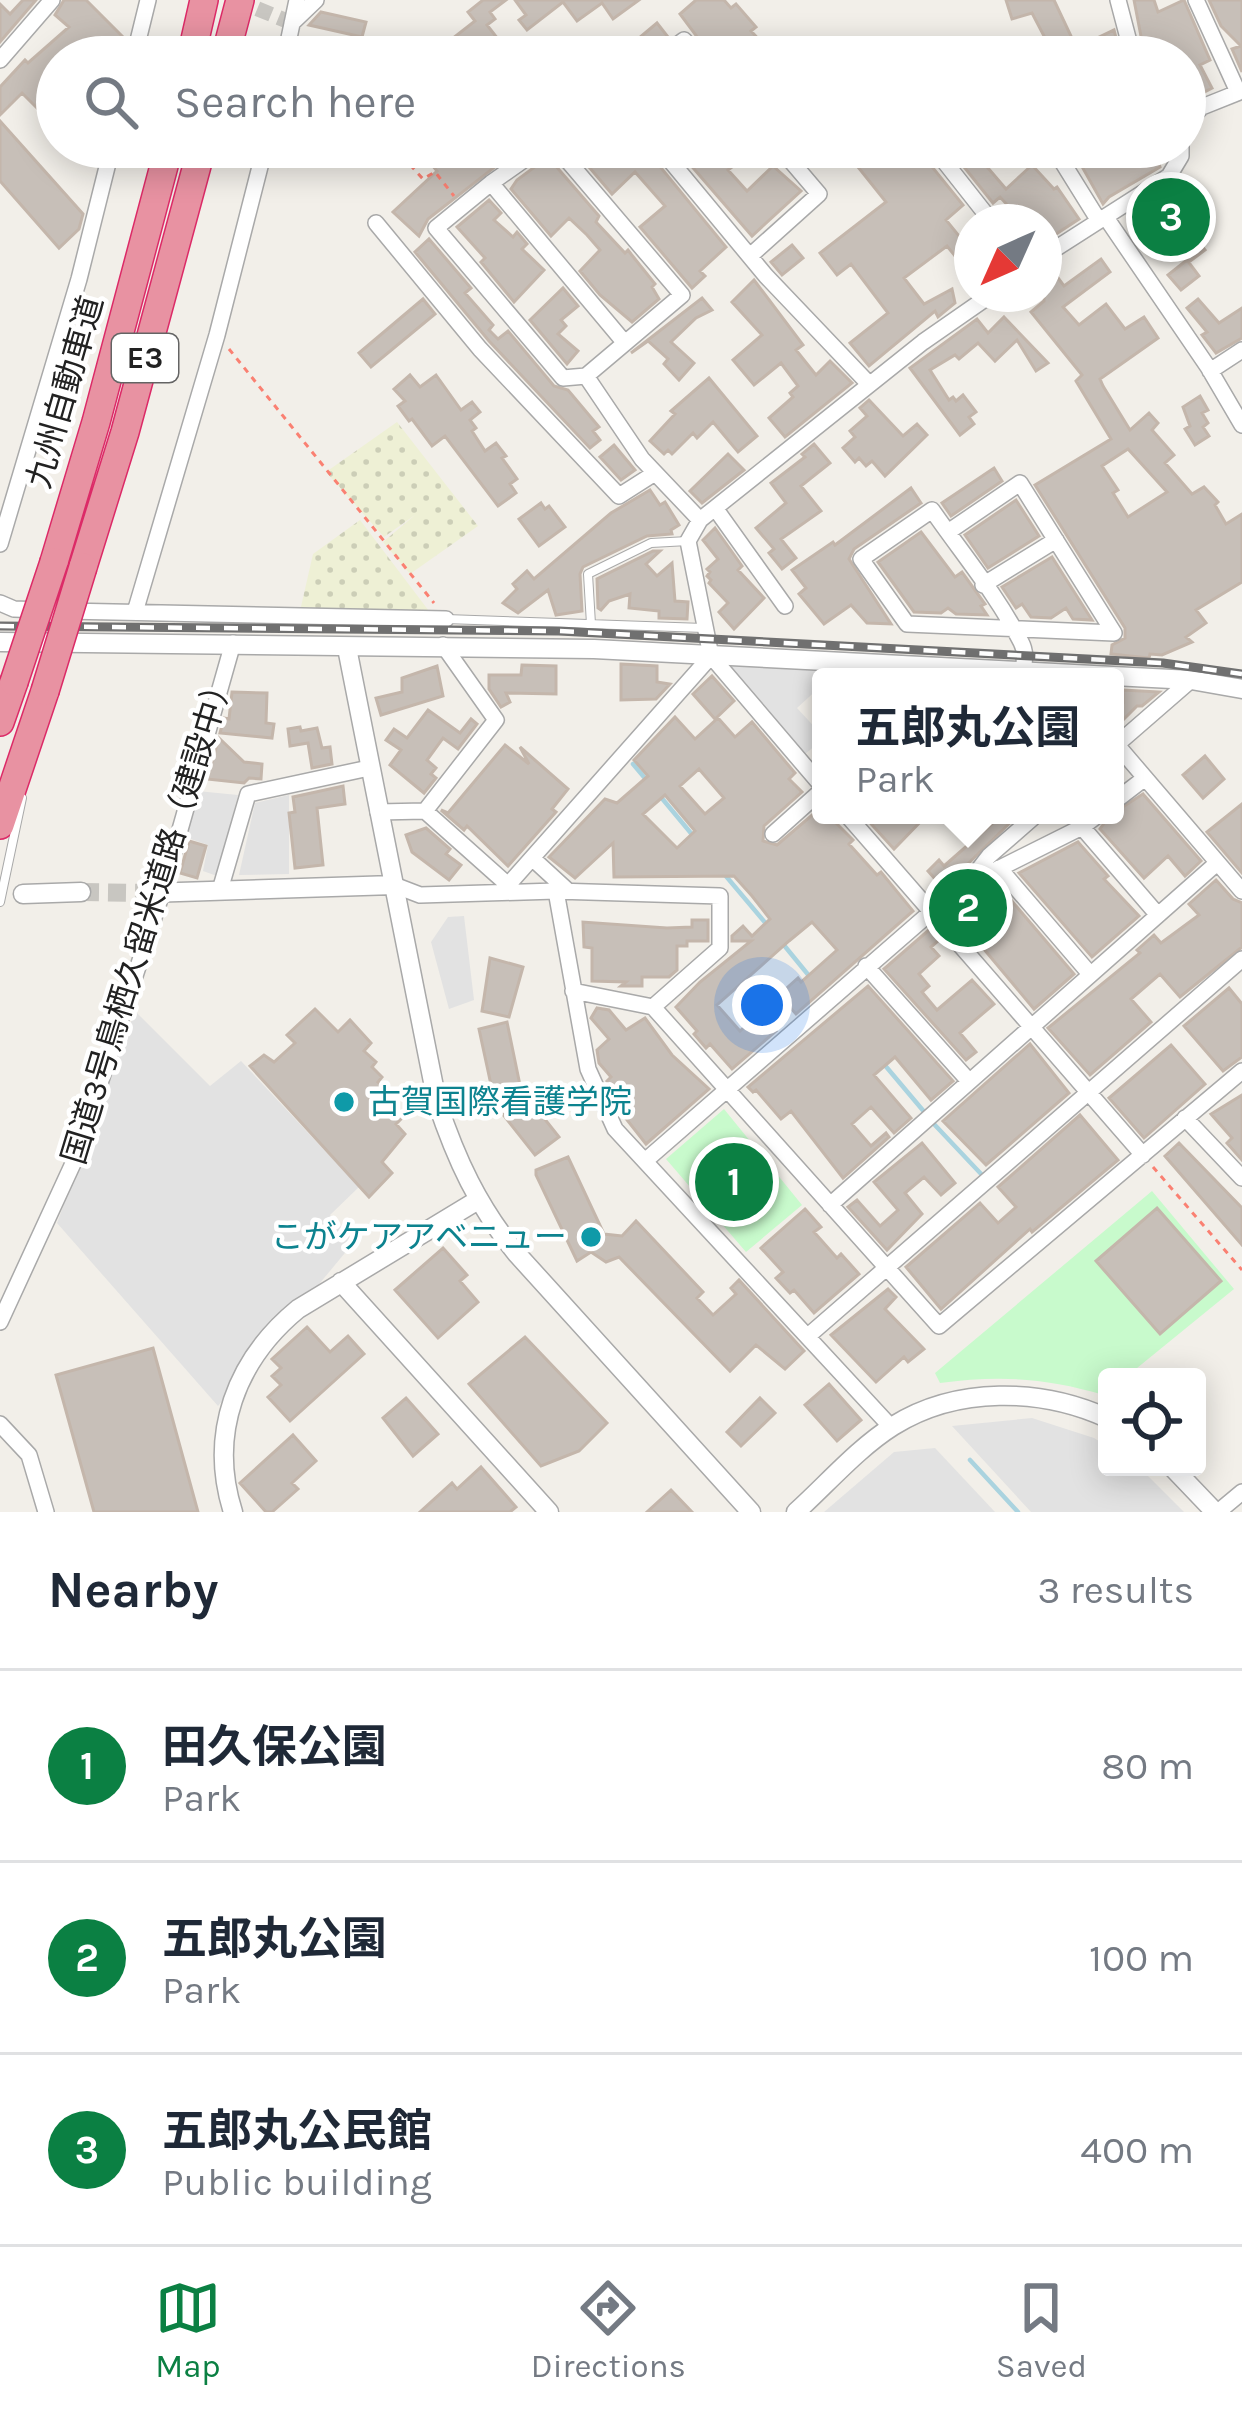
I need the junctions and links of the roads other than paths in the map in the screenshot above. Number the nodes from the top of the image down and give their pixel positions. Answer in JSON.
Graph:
{"nodes":[{"id":1,"x":52,"y":0,"type":"edge"},
{"id":2,"x":148,"y":0,"type":"edge"},
{"id":3,"x":205,"y":0,"type":"edge"},
{"id":4,"x":240,"y":0,"type":"edge"},
{"id":5,"x":297,"y":0,"type":"edge"},
{"id":6,"x":316,"y":0,"type":"edge"},
{"id":7,"x":1118,"y":0,"type":"edge"},
{"id":8,"x":1196,"y":0,"type":"edge"},
{"id":9,"x":292,"y":23,"type":"junction"},
{"id":10,"x":139,"y":36,"type":"edge"},
{"id":11,"x":196,"y":36,"type":"edge"},
{"id":12,"x":231,"y":36,"type":"edge"},
{"id":13,"x":289,"y":36,"type":"edge"},
{"id":14,"x":1127,"y":36,"type":"edge"},
{"id":15,"x":0,"y":60,"type":"edge"},
{"id":16,"x":1240,"y":92,"type":"edge"},
{"id":17,"x":1206,"y":105,"type":"edge"},
{"id":18,"x":107,"y":168,"type":"edge"},
{"id":19,"x":163,"y":168,"type":"edge"},
{"id":20,"x":196,"y":168,"type":"edge"},
{"id":21,"x":260,"y":168,"type":"edge"},
{"id":22,"x":512,"y":168,"type":"edge"},
{"id":23,"x":574,"y":168,"type":"edge"},
{"id":24,"x":677,"y":168,"type":"edge"},
{"id":25,"x":797,"y":168,"type":"edge"},
{"id":26,"x":950,"y":168,"type":"edge"},
{"id":27,"x":1067,"y":168,"type":"edge"},
{"id":28,"x":1174,"y":168,"type":"edge"},
{"id":29,"x":491,"y":183,"type":"junction"},
{"id":30,"x":978,"y":204,"type":"edge"},
{"id":31,"x":1103,"y":220,"type":"junction"},
{"id":32,"x":376,"y":223,"type":"dead end"},
{"id":33,"x":1062,"y":245,"type":"edge"},
{"id":34,"x":750,"y":256,"type":"junction"},
{"id":35,"x":967,"y":312,"type":"edge"},
{"id":36,"x":624,"y":342,"type":"junction"},
{"id":37,"x":1242,"y":350,"type":"edge"},
{"id":38,"x":1210,"y":371,"type":"junction"},
{"id":39,"x":586,"y":376,"type":"junction"},
{"id":40,"x":869,"y":384,"type":"junction"},
{"id":41,"x":1242,"y":425,"type":"edge"},
{"id":42,"x":656,"y":473,"type":"junction"},
{"id":43,"x":715,"y":508,"type":"junction"},
{"id":44,"x":700,"y":520,"type":"junction"},
{"id":45,"x":948,"y":532,"type":"junction"},
{"id":46,"x":1056,"y":540,"type":"junction"},
{"id":47,"x":688,"y":541,"type":"junction"},
{"id":48,"x":0,"y":544,"type":"edge"},
{"id":49,"x":983,"y":585,"type":"junction"},
{"id":50,"x":0,"y":602,"type":"edge"},
{"id":51,"x":785,"y":606,"type":"dead end"},
{"id":52,"x":135,"y":612,"type":"junction"},
{"id":53,"x":446,"y":619,"type":"joint"},
{"id":54,"x":591,"y":624,"type":"junction"},
{"id":55,"x":706,"y":628,"type":"junction"},
{"id":56,"x":1012,"y":629,"type":"junction"},
{"id":57,"x":0,"y":642,"type":"edge"},
{"id":58,"x":233,"y":643,"type":"junction"},
{"id":59,"x":443,"y":645,"type":"junction"},
{"id":60,"x":346,"y":648,"type":"junction"},
{"id":61,"x":711,"y":656,"type":"junction"},
{"id":62,"x":978,"y":668,"type":"edge"},
{"id":63,"x":1023,"y":668,"type":"edge"},
{"id":64,"x":1124,"y":676,"type":"edge"},
{"id":65,"x":1191,"y":680,"type":"junction"},
{"id":66,"x":1242,"y":689,"type":"edge"},
{"id":67,"x":45,"y":691,"type":"junction"},
{"id":68,"x":0,"y":722,"type":"edge"},
{"id":69,"x":1124,"y":739,"type":"edge"},
{"id":70,"x":1124,"y":755,"type":"edge"},
{"id":71,"x":369,"y":768,"type":"junction"},
{"id":72,"x":812,"y":777,"type":"edge"},
{"id":73,"x":1144,"y":778,"type":"junction"},
{"id":74,"x":1124,"y":794,"type":"edge"},
{"id":75,"x":812,"y":797,"type":"edge"},
{"id":76,"x":425,"y":811,"type":"junction"},
{"id":77,"x":378,"y":812,"type":"junction"},
{"id":78,"x":855,"y":824,"type":"edge"},
{"id":79,"x":1026,"y":824,"type":"edge"},
{"id":80,"x":1086,"y":824,"type":"edge"},
{"id":81,"x":0,"y":825,"type":"edge"},
{"id":82,"x":1082,"y":827,"type":"junction"},
{"id":83,"x":773,"y":834,"type":"dead end"},
{"id":84,"x":532,"y":858,"type":"junction"},
{"id":85,"x":1217,"y":862,"type":"junction"},
{"id":86,"x":999,"y":868,"type":"junction"},
{"id":87,"x":394,"y":885,"type":"junction"},
{"id":88,"x":966,"y":885,"type":"junction"},
{"id":89,"x":505,"y":889,"type":"junction"},
{"id":90,"x":220,"y":890,"type":"junction"},
{"id":91,"x":562,"y":891,"type":"junction"},
{"id":92,"x":1242,"y":891,"type":"edge"},
{"id":93,"x":81,"y":892,"type":"tunnel mouth"},
{"id":94,"x":155,"y":893,"type":"junction"},
{"id":95,"x":23,"y":895,"type":"dead end"},
{"id":96,"x":0,"y":902,"type":"edge"},
{"id":97,"x":931,"y":911,"type":"junction"},
{"id":98,"x":1157,"y":914,"type":"junction"},
{"id":99,"x":1242,"y":959,"type":"edge"},
{"id":100,"x":866,"y":966,"type":"junction"},
{"id":101,"x":1090,"y":974,"type":"junction"},
{"id":102,"x":572,"y":991,"type":"junction"},
{"id":103,"x":653,"y":1007,"type":"junction"},
{"id":104,"x":1030,"y":1026,"type":"junction"},
{"id":105,"x":1242,"y":1071,"type":"edge"},
{"id":106,"x":968,"y":1081,"type":"junction"},
{"id":107,"x":728,"y":1090,"type":"junction"},
{"id":108,"x":1089,"y":1093,"type":"junction"},
{"id":109,"x":1185,"y":1118,"type":"junction"},
{"id":110,"x":1143,"y":1155,"type":"junction"},
{"id":111,"x":645,"y":1161,"type":"junction"},
{"id":112,"x":1242,"y":1178,"type":"edge"},
{"id":113,"x":478,"y":1200,"type":"junction"},
{"id":114,"x":830,"y":1205,"type":"junction"},
{"id":115,"x":887,"y":1268,"type":"junction"},
{"id":116,"x":341,"y":1282,"type":"junction"},
{"id":117,"x":0,"y":1322,"type":"edge"},
{"id":118,"x":808,"y":1336,"type":"junction"},
{"id":119,"x":1098,"y":1414,"type":"edge"},
{"id":120,"x":0,"y":1424,"type":"edge"},
{"id":121,"x":892,"y":1426,"type":"junction"},
{"id":122,"x":1181,"y":1476,"type":"edge"},
{"id":123,"x":1242,"y":1492,"type":"edge"},
{"id":124,"x":46,"y":1512,"type":"edge"},
{"id":125,"x":232,"y":1512,"type":"edge"},
{"id":126,"x":549,"y":1512,"type":"edge"},
{"id":127,"x":751,"y":1512,"type":"edge"},
{"id":128,"x":796,"y":1512,"type":"edge"},
{"id":129,"x":1217,"y":1512,"type":"edge"}],
"edges":[{"from":1,"to":15,"type":"street"},
{"from":2,"to":10,"type":"street"},
{"from":3,"to":11,"type":"highway"},
{"from":4,"to":12,"type":"highway"},
{"from":5,"to":9,"type":"street"},
{"from":6,"to":9,"type":"street"},
{"from":7,"to":14,"type":"street"},
{"from":8,"to":16,"type":"street"},
{"from":9,"to":13,"type":"street"},
{"from":16,"to":17,"type":"street"},
{"from":18,"to":48,"type":"street"},
{"from":19,"to":68,"type":"highway","name":"九州自動車道","number":"E3","bridge":true},
{"from":20,"to":67,"type":"highway","name":"九州自動車道","number":"E3","bridge":true},
{"from":21,"to":52,"type":"street"},
{"from":22,"to":29,"type":"street"},
{"from":23,"to":36,"type":"street"},
{"from":24,"to":34,"type":"street"},
{"from":25,"to":34,"type":"street"},
{"from":26,"to":30,"type":"street"},
{"from":27,"to":31,"type":"street"},
{"from":28,"to":31,"type":"street"},
{"from":29,"to":36,"type":"street"},
{"from":29,"to":39,"type":"street"},
{"from":31,"to":33,"type":"street"},
{"from":31,"to":38,"type":"street"},
{"from":32,"to":42,"type":"street"},
{"from":34,"to":40,"type":"street"},
{"from":35,"to":40,"type":"street"},
{"from":36,"to":39,"type":"street"},
{"from":37,"to":38,"type":"street"},
{"from":38,"to":41,"type":"street"},
{"from":39,"to":42,"type":"street"},
{"from":40,"to":43,"type":"street"},
{"from":42,"to":44,"type":"street"},
{"from":43,"to":44,"type":"street"},
{"from":43,"to":51,"type":"street"},
{"from":44,"to":47,"type":"street"},
{"from":45,"to":46,"type":"street"},
{"from":45,"to":49,"type":"street"},
{"from":45,"to":56,"type":"street"},
{"from":46,"to":49,"type":"street"},
{"from":46,"to":56,"type":"street"},
{"from":47,"to":54,"type":"lane"},
{"from":47,"to":55,"type":"street"},
{"from":49,"to":56,"type":"street"},
{"from":50,"to":52,"type":"street"},
{"from":52,"to":53,"type":"street"},
{"from":53,"to":54,"type":"lane"},
{"from":54,"to":55,"type":"lane"},
{"from":55,"to":61,"type":"street"},
{"from":56,"to":63,"type":"street"},
{"from":57,"to":58,"type":"street"},
{"from":58,"to":60,"type":"street"},
{"from":58,"to":94,"type":"street","name":"国道3号鳥栖久留米道路（建設中）"},
{"from":59,"to":60,"type":"street"},
{"from":59,"to":61,"type":"street"},
{"from":59,"to":76,"type":"street"},
{"from":60,"to":71,"type":"street"},
{"from":61,"to":62,"type":"street"},
{"from":61,"to":72,"type":"street"},
{"from":61,"to":84,"type":"street"},
{"from":64,"to":65,"type":"street"},
{"from":65,"to":66,"type":"street"},
{"from":65,"to":69,"type":"street"},
{"from":67,"to":81,"type":"highway","name":"九州自動車道","number":"E3"},
{"from":67,"to":96,"type":"lane"},
{"from":70,"to":73,"type":"street"},
{"from":71,"to":77,"type":"street"},
{"from":71,"to":90,"type":"street"},
{"from":73,"to":74,"type":"street"},
{"from":73,"to":85,"type":"street"},
{"from":75,"to":83,"type":"street"},
{"from":76,"to":77,"type":"street"},
{"from":76,"to":89,"type":"street"},
{"from":77,"to":87,"type":"street"},
{"from":78,"to":97,"type":"street"},
{"from":79,"to":88,"type":"street"},
{"from":80,"to":82,"type":"street"},
{"from":82,"to":86,"type":"street"},
{"from":82,"to":98,"type":"street"},
{"from":84,"to":89,"type":"street"},
{"from":84,"to":91,"type":"street"},
{"from":85,"to":92,"type":"street"},
{"from":85,"to":98,"type":"street"},
{"from":86,"to":88,"type":"street"},
{"from":86,"to":101,"type":"street"},
{"from":87,"to":89,"type":"street"},
{"from":87,"to":90,"type":"street"},
{"from":87,"to":113,"type":"street"},
{"from":88,"to":97,"type":"street"},
{"from":89,"to":91,"type":"street"},
{"from":90,"to":94,"type":"street"},
{"from":91,"to":102,"type":"street"},
{"from":91,"to":103,"type":"street"},
{"from":93,"to":95,"type":"street"},
{"from":94,"to":117,"type":"street","name":"国道3号鳥栖久留米道路（建設中）"},
{"from":97,"to":100,"type":"street"},
{"from":97,"to":104,"type":"street"},
{"from":98,"to":101,"type":"street"},
{"from":99,"to":108,"type":"street"},
{"from":100,"to":106,"type":"street"},
{"from":100,"to":107,"type":"street"},
{"from":101,"to":104,"type":"street"},
{"from":102,"to":103,"type":"street"},
{"from":102,"to":111,"type":"street"},
{"from":103,"to":107,"type":"street"},
{"from":104,"to":106,"type":"street"},
{"from":104,"to":108,"type":"street"},
{"from":105,"to":109,"type":"street"},
{"from":106,"to":114,"type":"street"},
{"from":107,"to":111,"type":"street"},
{"from":107,"to":114,"type":"street"},
{"from":108,"to":110,"type":"street"},
{"from":108,"to":115,"type":"street"},
{"from":109,"to":110,"type":"street"},
{"from":109,"to":112,"type":"street"},
{"from":110,"to":115,"type":"street"},
{"from":111,"to":118,"type":"street"},
{"from":113,"to":116,"type":"street"},
{"from":113,"to":127,"type":"street"},
{"from":114,"to":115,"type":"street"},
{"from":115,"to":118,"type":"street"},
{"from":116,"to":125,"type":"street"},
{"from":116,"to":126,"type":"street"},
{"from":118,"to":121,"type":"street"},
{"from":119,"to":121,"type":"street"},
{"from":120,"to":124,"type":"street"},
{"from":121,"to":128,"type":"street"},
{"from":122,"to":129,"type":"street"},
{"from":123,"to":129,"type":"street"}]}
